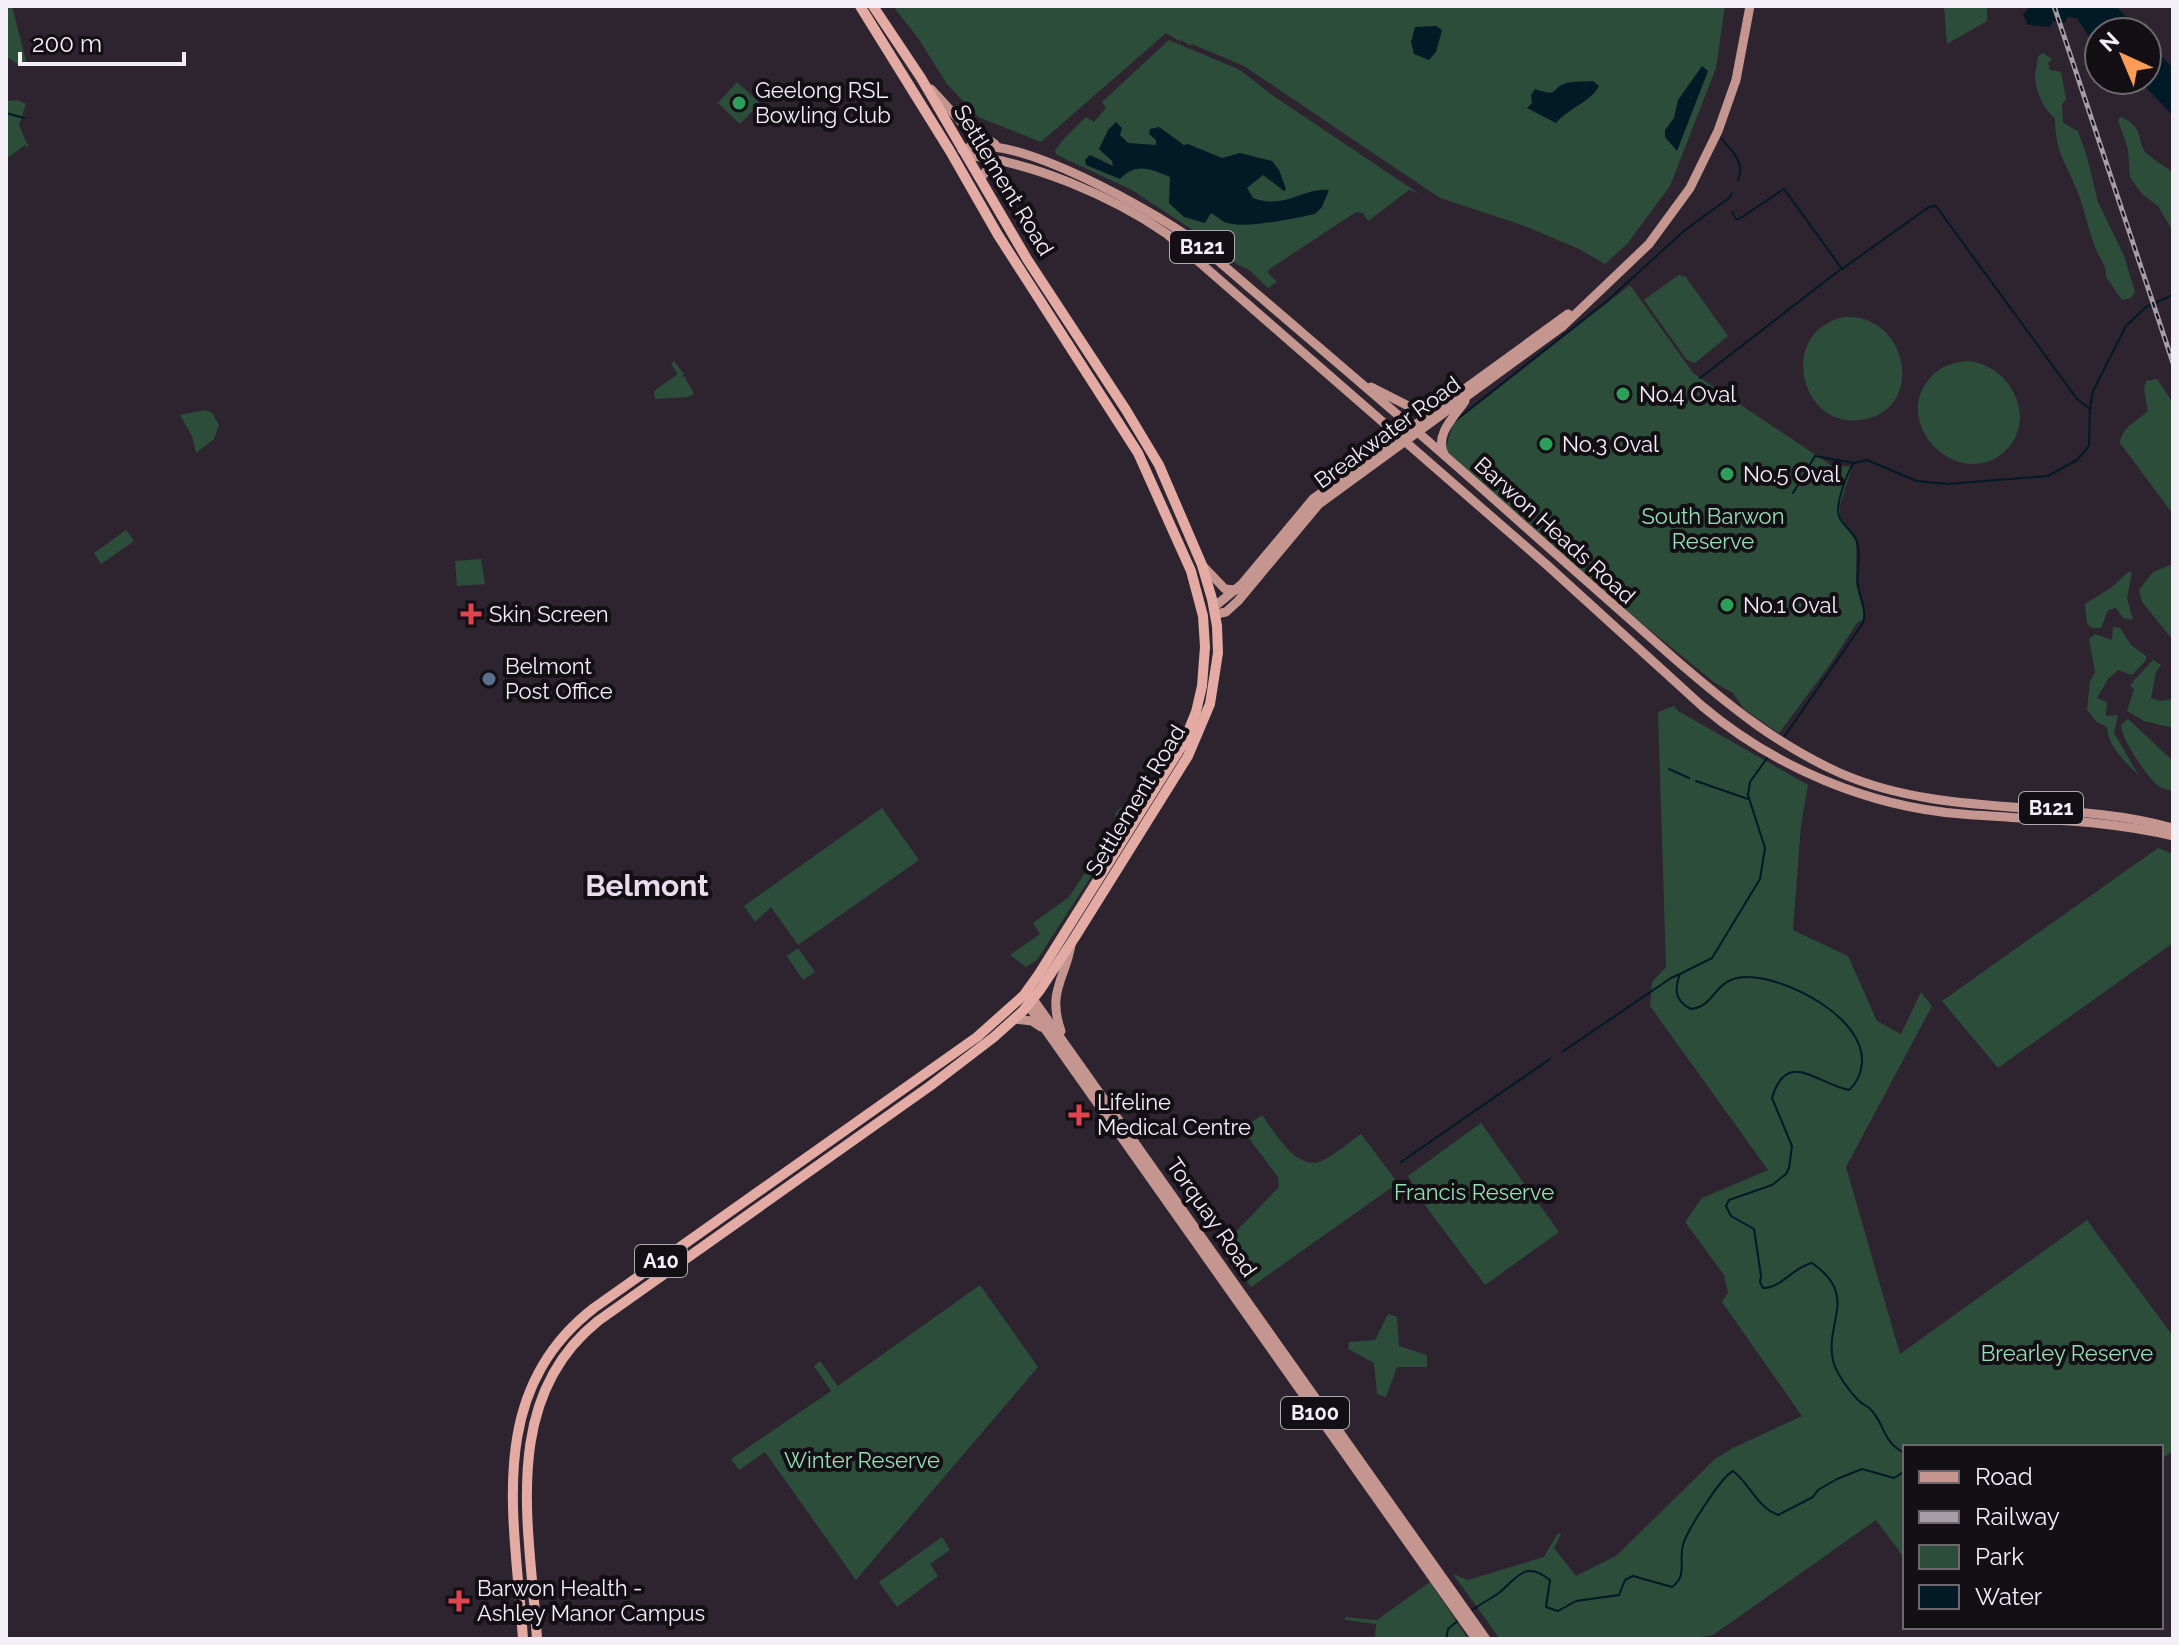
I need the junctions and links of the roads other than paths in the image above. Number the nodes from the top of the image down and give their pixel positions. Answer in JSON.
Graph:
{"nodes":[{"id":1,"x":860,"y":6,"type":"edge"},
{"id":2,"x":873,"y":6,"type":"edge"},
{"id":3,"x":1750,"y":6,"type":"edge"},
{"id":4,"x":911,"y":64,"type":"junction"},
{"id":5,"x":899,"y":68,"type":"junction"},
{"id":6,"x":921,"y":78,"type":"junction"},
{"id":7,"x":1014,"y":152,"type":"junction"},
{"id":8,"x":960,"y":153,"type":"junction"},
{"id":9,"x":1037,"y":160,"type":"junction"},
{"id":10,"x":1003,"y":161,"type":"junction"},
{"id":11,"x":1047,"y":176,"type":"junction"},
{"id":12,"x":980,"y":179,"type":"junction"},
{"id":13,"x":1022,"y":262,"type":"junction"},
{"id":14,"x":1597,"y":294,"type":"junction"},
{"id":15,"x":1262,"y":301,"type":"junction"},
{"id":16,"x":1268,"y":320,"type":"junction"},
{"id":17,"x":1354,"y":377,"type":"junction"},
{"id":18,"x":1472,"y":392,"type":"junction"},
{"id":19,"x":1122,"y":414,"type":"junction"},
{"id":20,"x":1426,"y":415,"type":"junction"},
{"id":21,"x":1414,"y":430,"type":"junction"},
{"id":22,"x":1402,"y":439,"type":"junction"},
{"id":23,"x":1444,"y":454,"type":"junction"},
{"id":24,"x":1273,"y":552,"type":"junction"},
{"id":25,"x":1202,"y":565,"type":"junction"},
{"id":26,"x":1237,"y":589,"type":"junction"},
{"id":27,"x":1215,"y":611,"type":"junction"},
{"id":28,"x":1203,"y":616,"type":"junction"},
{"id":29,"x":1691,"y":674,"type":"junction"},
{"id":30,"x":1680,"y":686,"type":"junction"},
{"id":31,"x":1927,"y":798,"type":"junction"},
{"id":32,"x":1925,"y":809,"type":"junction"},
{"id":33,"x":1139,"y":822,"type":"junction"},
{"id":34,"x":2173,"y":828,"type":"edge"},
{"id":35,"x":2173,"y":836,"type":"edge"},
{"id":36,"x":1072,"y":942,"type":"junction"},
{"id":37,"x":1028,"y":1000,"type":"junction"},
{"id":38,"x":1014,"y":1019,"type":"junction"},
{"id":39,"x":1044,"y":1029,"type":"junction"},
{"id":40,"x":1071,"y":1051,"type":"junction"},
{"id":41,"x":769,"y":1184,"type":"junction"},
{"id":42,"x":759,"y":1191,"type":"junction"},
{"id":43,"x":772,"y":1198,"type":"junction"},
{"id":44,"x":577,"y":1340,"type":"junction"},
{"id":45,"x":559,"y":1342,"type":"junction"},
{"id":46,"x":530,"y":1389,"type":"junction"},
{"id":47,"x":540,"y":1400,"type":"junction"},
{"id":48,"x":516,"y":1530,"type":"junction"},
{"id":49,"x":530,"y":1533,"type":"junction"},
{"id":50,"x":1453,"y":1600,"type":"junction"},
{"id":51,"x":1472,"y":1627,"type":"junction"},
{"id":52,"x":523,"y":1639,"type":"edge"},
{"id":53,"x":537,"y":1639,"type":"edge"},
{"id":54,"x":1476,"y":1639,"type":"edge"},
{"id":55,"x":1486,"y":1639,"type":"edge"}],
"edges":[{"from":1,"to":5,"type":"highway","name":"Settlement Road","number":"A10"},
{"from":2,"to":4,"type":"highway","name":"Settlement Road","number":"A10"},
{"from":3,"to":14,"type":"main road","name":"Breakwater Road"},
{"from":4,"to":5,"type":"highway"},
{"from":4,"to":6,"type":"highway","name":"Settlement Road","number":"A10"},
{"from":5,"to":8,"type":"highway","name":"Settlement Road","number":"A10"},
{"from":6,"to":7,"type":"main road","number":"B121"},
{"from":6,"to":8,"type":"highway","name":"Settlement Road","number":"A10"},
{"from":7,"to":8,"type":"main road","name":"Barwon Heads Road","number":"B121"},
{"from":7,"to":9,"type":"main road","name":"Barwon Heads Road","number":"B121"},
{"from":8,"to":10,"type":"main road","name":"Barwon Heads Road","number":"B121"},
{"from":8,"to":12,"type":"highway","name":"Settlement Road","number":"A10"},
{"from":8,"to":13,"type":"highway","name":"Settlement Road","number":"A10"},
{"from":9,"to":11,"type":"main road"},
{"from":9,"to":15,"type":"main road","name":"Barwon Heads Road","number":"B121"},
{"from":10,"to":11,"type":"main road","name":"Barwon Heads Road","number":"B121"},
{"from":10,"to":12,"type":"main road"},
{"from":11,"to":16,"type":"main road","name":"Barwon Heads Road","number":"B121"},
{"from":12,"to":13,"type":"highway","name":"Settlement Road","number":"A10"},
{"from":13,"to":19,"type":"highway","name":"Settlement Road","number":"A10"},
{"from":14,"to":18,"type":"main road","name":"Breakwater Road"},
{"from":14,"to":20,"type":"main road","name":"Breakwater Road"},
{"from":15,"to":16,"type":"main road"},
{"from":15,"to":17,"type":"main road","name":"Barwon Heads Road","number":"B121"},
{"from":16,"to":22,"type":"main road","name":"Barwon Heads Road","number":"B121"},
{"from":17,"to":20,"type":"main road","number":"B121"},
{"from":17,"to":21,"type":"main road","name":"Barwon Heads Road","number":"B121"},
{"from":18,"to":21,"type":"main road","name":"Breakwater Road"},
{"from":18,"to":23,"type":"main road"},
{"from":19,"to":25,"type":"highway","name":"Settlement Road","number":"A10"},
{"from":19,"to":28,"type":"highway","name":"Settlement Road","number":"A10"},
{"from":20,"to":21,"type":"main road","name":"Breakwater Road"},
{"from":21,"to":22,"type":"main road","name":"Breakwater Road"},
{"from":21,"to":23,"type":"main road","name":"Barwon Heads Road","number":"B121"},
{"from":22,"to":24,"type":"main road","name":"Breakwater Road"},
{"from":22,"to":30,"type":"main road","name":"Barwon Heads Road","number":"B121"},
{"from":23,"to":29,"type":"main road","name":"Barwon Heads Road","number":"B121"},
{"from":24,"to":26,"type":"main road","name":"Breakwater Road"},
{"from":24,"to":27,"type":"main road","name":"Breakwater Road"},
{"from":25,"to":26,"type":"main road"},
{"from":25,"to":27,"type":"highway","name":"Settlement Road","number":"A10"},
{"from":26,"to":27,"type":"main road","name":"Breakwater Road"},
{"from":27,"to":28,"type":"highway"},
{"from":27,"to":33,"type":"highway","name":"Settlement Road","number":"A10"},
{"from":28,"to":33,"type":"highway","name":"Settlement Road","number":"A10"},
{"from":29,"to":30,"type":"main road"},
{"from":29,"to":31,"type":"main road","name":"Barwon Heads Road","number":"B121"},
{"from":30,"to":32,"type":"main road","name":"Barwon Heads Road","number":"B121"},
{"from":31,"to":32,"type":"main road"},
{"from":31,"to":34,"type":"main road","name":"Barwon Heads Road","number":"B121"},
{"from":32,"to":35,"type":"main road","name":"Barwon Heads Road","number":"B121"},
{"from":33,"to":36,"type":"highway","name":"Settlement Road","number":"A10"},
{"from":33,"to":37,"type":"highway","name":"Settlement Road","number":"A10"},
{"from":36,"to":37,"type":"highway","name":"Settlement Road","number":"A10"},
{"from":36,"to":40,"type":"main road"},
{"from":37,"to":38,"type":"highway","name":"Settlement Road","number":"A10"},
{"from":37,"to":39,"type":"main road","name":"Torquay Road","number":"B100"},
{"from":37,"to":40,"type":"main road","name":"Torquay Road","number":"B100"},
{"from":37,"to":41,"type":"highway","name":"Settlement Road","number":"A10"},
{"from":38,"to":39,"type":"main road"},
{"from":38,"to":43,"type":"highway","name":"Settlement Road","number":"A10"},
{"from":39,"to":50,"type":"main road","name":"Torquay Road","number":"B100"},
{"from":40,"to":50,"type":"main road","name":"Torquay Road","number":"B100"},
{"from":41,"to":42,"type":"highway","name":"Settlement Road","number":"A10"},
{"from":41,"to":43,"type":"highway"},
{"from":42,"to":43,"type":"highway"},
{"from":42,"to":45,"type":"highway","name":"Settlement Road","number":"A10"},
{"from":43,"to":44,"type":"highway","name":"Settlement Road","number":"A10"},
{"from":44,"to":45,"type":"highway"},
{"from":44,"to":47,"type":"highway","name":"Settlement Road","number":"A10"},
{"from":45,"to":46,"type":"highway","name":"Settlement Road","number":"A10"},
{"from":46,"to":47,"type":"highway"},
{"from":46,"to":48,"type":"highway","number":"A10"},
{"from":47,"to":49,"type":"highway","number":"A10"},
{"from":48,"to":49,"type":"highway"},
{"from":48,"to":52,"type":"highway","number":"A10"},
{"from":49,"to":53,"type":"highway","number":"A10"},
{"from":50,"to":51,"type":"main road","name":"Torquay Road","number":"B100"},
{"from":51,"to":54,"type":"main road","name":"Torquay Road","number":"B100"},
{"from":51,"to":55,"type":"main road","name":"Torquay Road","number":"B100"}]}
